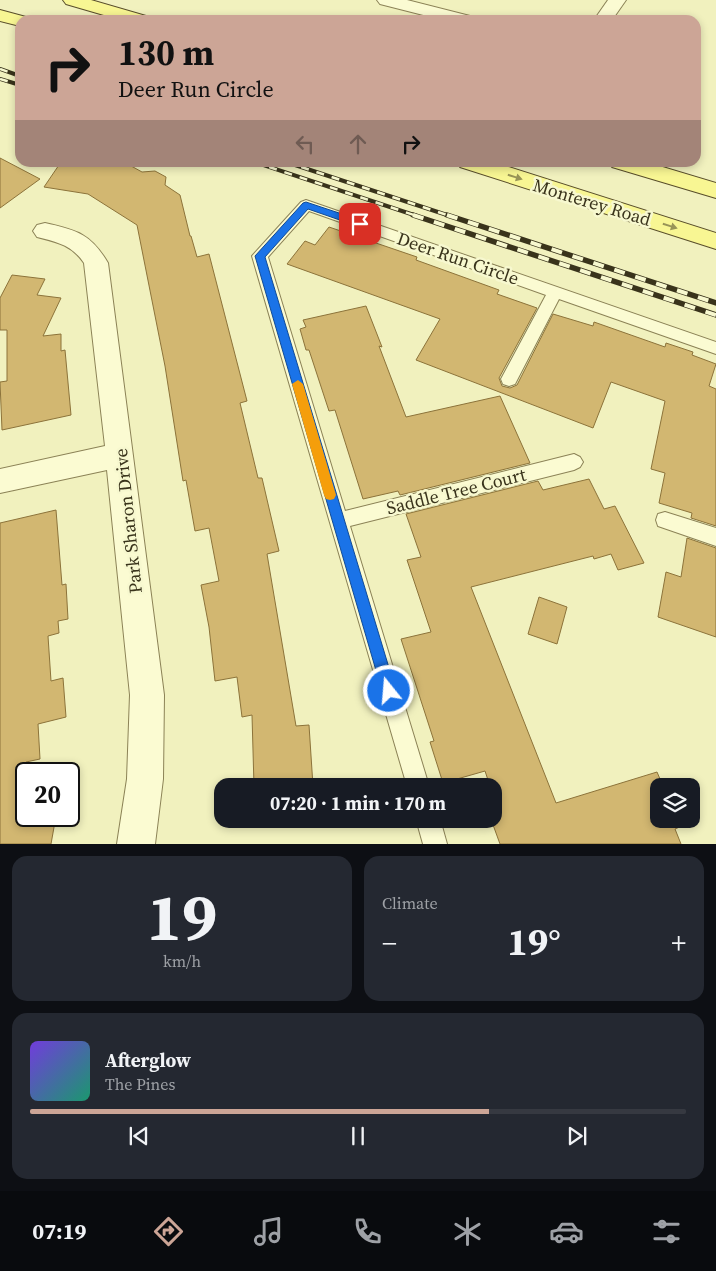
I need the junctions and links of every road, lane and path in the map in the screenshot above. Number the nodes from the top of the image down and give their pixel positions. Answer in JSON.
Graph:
{"nodes":[{"id":1,"x":72,"y":0,"type":"edge"},
{"id":2,"x":386,"y":0,"type":"edge"},
{"id":3,"x":617,"y":0,"type":"edge"},
{"id":4,"x":0,"y":15,"type":"edge"},
{"id":5,"x":123,"y":15,"type":"edge"},
{"id":6,"x":444,"y":15,"type":"edge"},
{"id":7,"x":606,"y":15,"type":"edge"},
{"id":8,"x":15,"y":20,"type":"edge"},
{"id":9,"x":484,"y":167,"type":"edge"},
{"id":10,"x":637,"y":167,"type":"edge"},
{"id":11,"x":716,"y":191,"type":"edge"},
{"id":12,"x":45,"y":231,"type":"dead end"},
{"id":13,"x":716,"y":240,"type":"edge"},
{"id":14,"x":555,"y":292,"type":"junction"},
{"id":15,"x":716,"y":348,"type":"edge"},
{"id":16,"x":509,"y":379,"type":"dead end"},
{"id":17,"x":120,"y":455,"type":"junction"},
{"id":18,"x":574,"y":462,"type":"dead end"},
{"id":19,"x":0,"y":481,"type":"edge"},
{"id":20,"x":665,"y":520,"type":"dead end"},
{"id":21,"x":338,"y":521,"type":"junction"},
{"id":22,"x":716,"y":537,"type":"edge"},
{"id":23,"x":416,"y":778,"type":"edge"},
{"id":24,"x":431,"y":828,"type":"edge"},
{"id":25,"x":136,"y":844,"type":"edge"},
{"id":26,"x":435,"y":844,"type":"edge"}],
"edges":[{"from":1,"to":5,"type":"main road"},
{"from":2,"to":6,"type":"street"},
{"from":3,"to":7,"type":"street"},
{"from":4,"to":8,"type":"main road"},
{"from":9,"to":13,"type":"main road","name":"Monterey Road","one_way":true},
{"from":10,"to":11,"type":"main road"},
{"from":12,"to":17,"type":"street","name":"Park Sharon Drive"},
{"from":14,"to":15,"type":"lane","name":"Deer Run Circle"},
{"from":14,"to":16,"type":"lane"},
{"from":14,"to":21,"type":"lane","name":"Deer Run Circle"},
{"from":17,"to":19,"type":"street"},
{"from":17,"to":25,"type":"street","name":"Park Sharon Drive"},
{"from":18,"to":21,"type":"lane","name":"Saddle Tree Court"},
{"from":20,"to":22,"type":"lane"},
{"from":21,"to":23,"type":"lane","name":"Deer Run Circle"},
{"from":24,"to":26,"type":"lane"}]}
